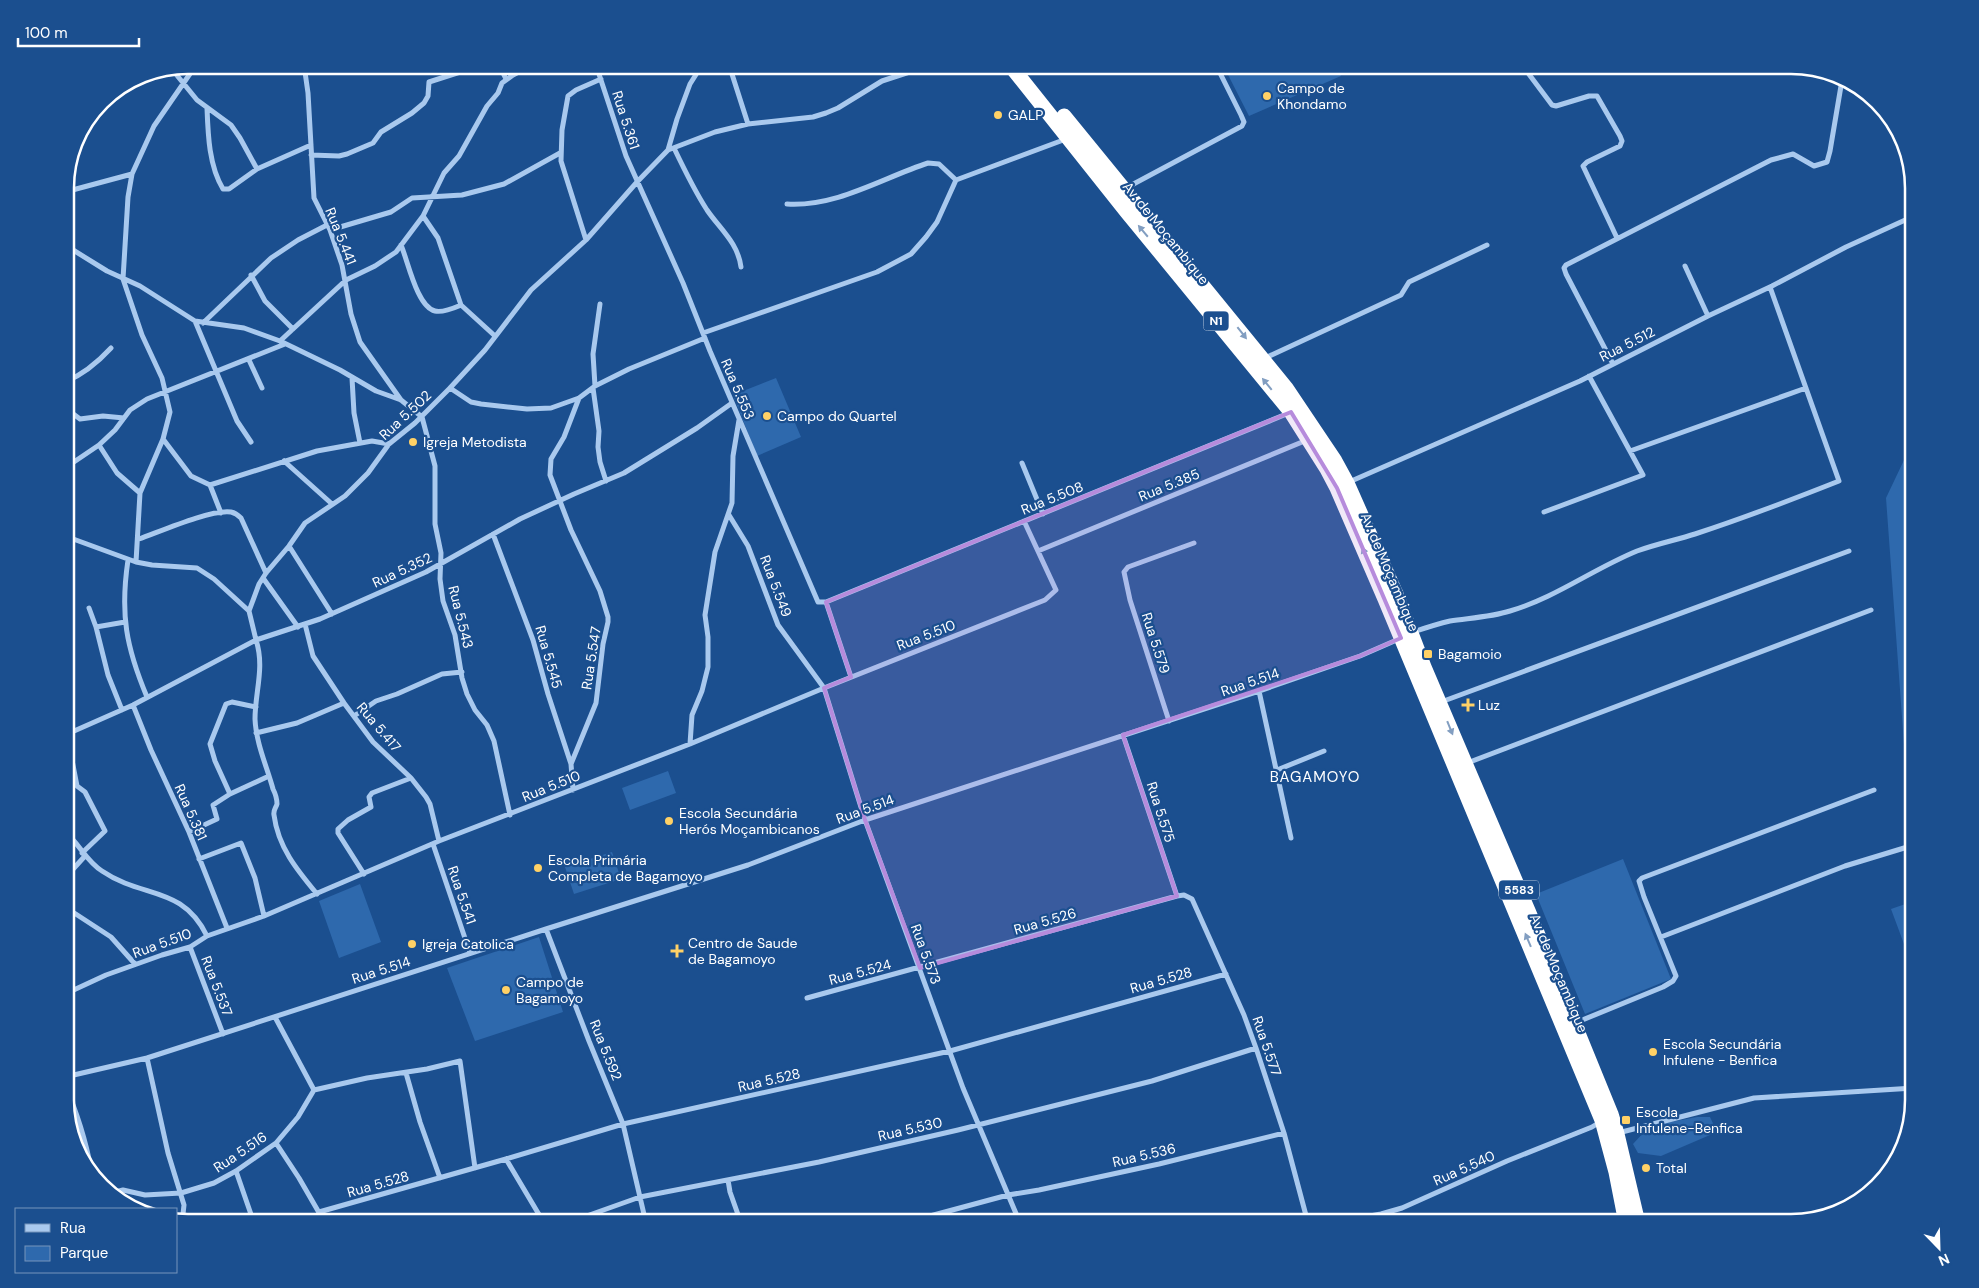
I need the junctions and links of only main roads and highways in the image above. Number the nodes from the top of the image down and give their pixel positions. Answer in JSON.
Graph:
{"nodes":[{"id":1,"x":1017,"y":74,"type":"edge"},
{"id":2,"x":1029,"y":74,"type":"edge"},
{"id":3,"x":1392,"y":594,"type":"junction"},
{"id":4,"x":1406,"y":636,"type":"junction"},
{"id":5,"x":1624,"y":1214,"type":"edge"},
{"id":6,"x":1636,"y":1214,"type":"edge"}],
"edges":[{"from":3,"to":1,"type":"highway","name":"Av. de Moçambique","number":"N1","one_way":true},
{"from":2,"to":3,"type":"highway","name":"Av. de Moçambique","number":"N1","one_way":true},
{"from":3,"to":4,"type":"highway","name":"Av. de Moçambique","number":"5583"},
{"from":5,"to":4,"type":"highway","name":"Av. de Moçambique","number":"5583","one_way":true},
{"from":4,"to":6,"type":"highway","name":"Av. de Moçambique","number":"5583","one_way":true}]}
